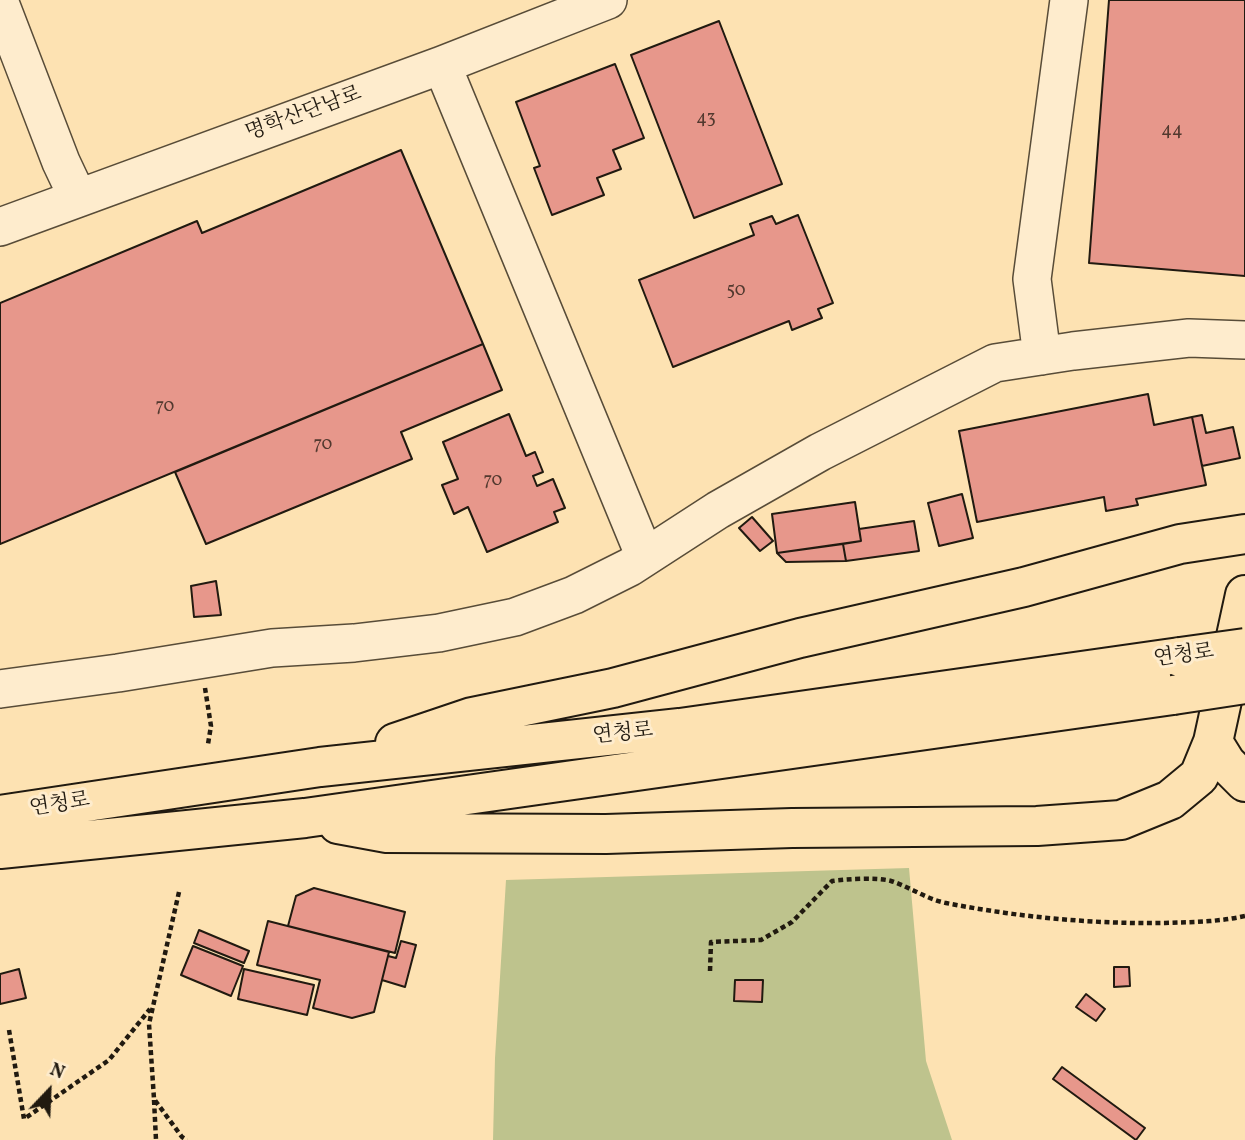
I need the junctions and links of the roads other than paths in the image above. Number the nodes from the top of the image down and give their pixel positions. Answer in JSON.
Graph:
{"nodes":[{"id":1,"x":608,"y":0,"type":"edge"},
{"id":2,"x":1069,"y":0,"type":"edge"},
{"id":3,"x":0,"y":3,"type":"edge"},
{"id":4,"x":442,"y":65,"type":"junction"},
{"id":5,"x":78,"y":198,"type":"junction"},
{"id":6,"x":0,"y":227,"type":"edge"},
{"id":7,"x":1234,"y":343,"type":"edge"},
{"id":8,"x":1042,"y":356,"type":"junction"},
{"id":9,"x":1245,"y":504,"type":"edge"},
{"id":10,"x":1245,"y":534,"type":"edge"},
{"id":11,"x":1190,"y":543,"type":"junction"},
{"id":12,"x":645,"y":557,"type":"junction"},
{"id":13,"x":1245,"y":595,"type":"edge"},
{"id":14,"x":1245,"y":648,"type":"edge"},
{"id":15,"x":1245,"y":684,"type":"edge"},
{"id":16,"x":0,"y":689,"type":"edge"},
{"id":17,"x":1213,"y":742,"type":"junction"},
{"id":18,"x":320,"y":767,"type":"junction"},
{"id":19,"x":1245,"y":782,"type":"edge"},
{"id":20,"x":0,"y":815,"type":"edge"},
{"id":21,"x":305,"y":818,"type":"junction"},
{"id":22,"x":0,"y":849,"type":"edge"}],
"edges":[{"from":1,"to":4,"type":"street","name":"명학산단남로"},
{"from":2,"to":8,"type":"street"},
{"from":3,"to":5,"type":"street"},
{"from":4,"to":5,"type":"street","name":"명학산단남로"},
{"from":4,"to":12,"type":"street"},
{"from":5,"to":6,"type":"street","name":"명학산단남로"},
{"from":7,"to":8,"type":"street"},
{"from":8,"to":12,"type":"street"},
{"from":9,"to":11,"type":"highway"},
{"from":10,"to":11,"type":"highway"},
{"from":11,"to":18,"type":"highway"},
{"from":12,"to":16,"type":"street"},
{"from":13,"to":17,"type":"highway"},
{"from":14,"to":18,"type":"highway","name":"연청로","bridge":true},
{"from":15,"to":21,"type":"highway","name":"연청로","bridge":true},
{"from":17,"to":19,"type":"highway"},
{"from":17,"to":21,"type":"highway"},
{"from":18,"to":20,"type":"highway","name":"연청로"},
{"from":21,"to":22,"type":"highway","name":"연청로"}]}
